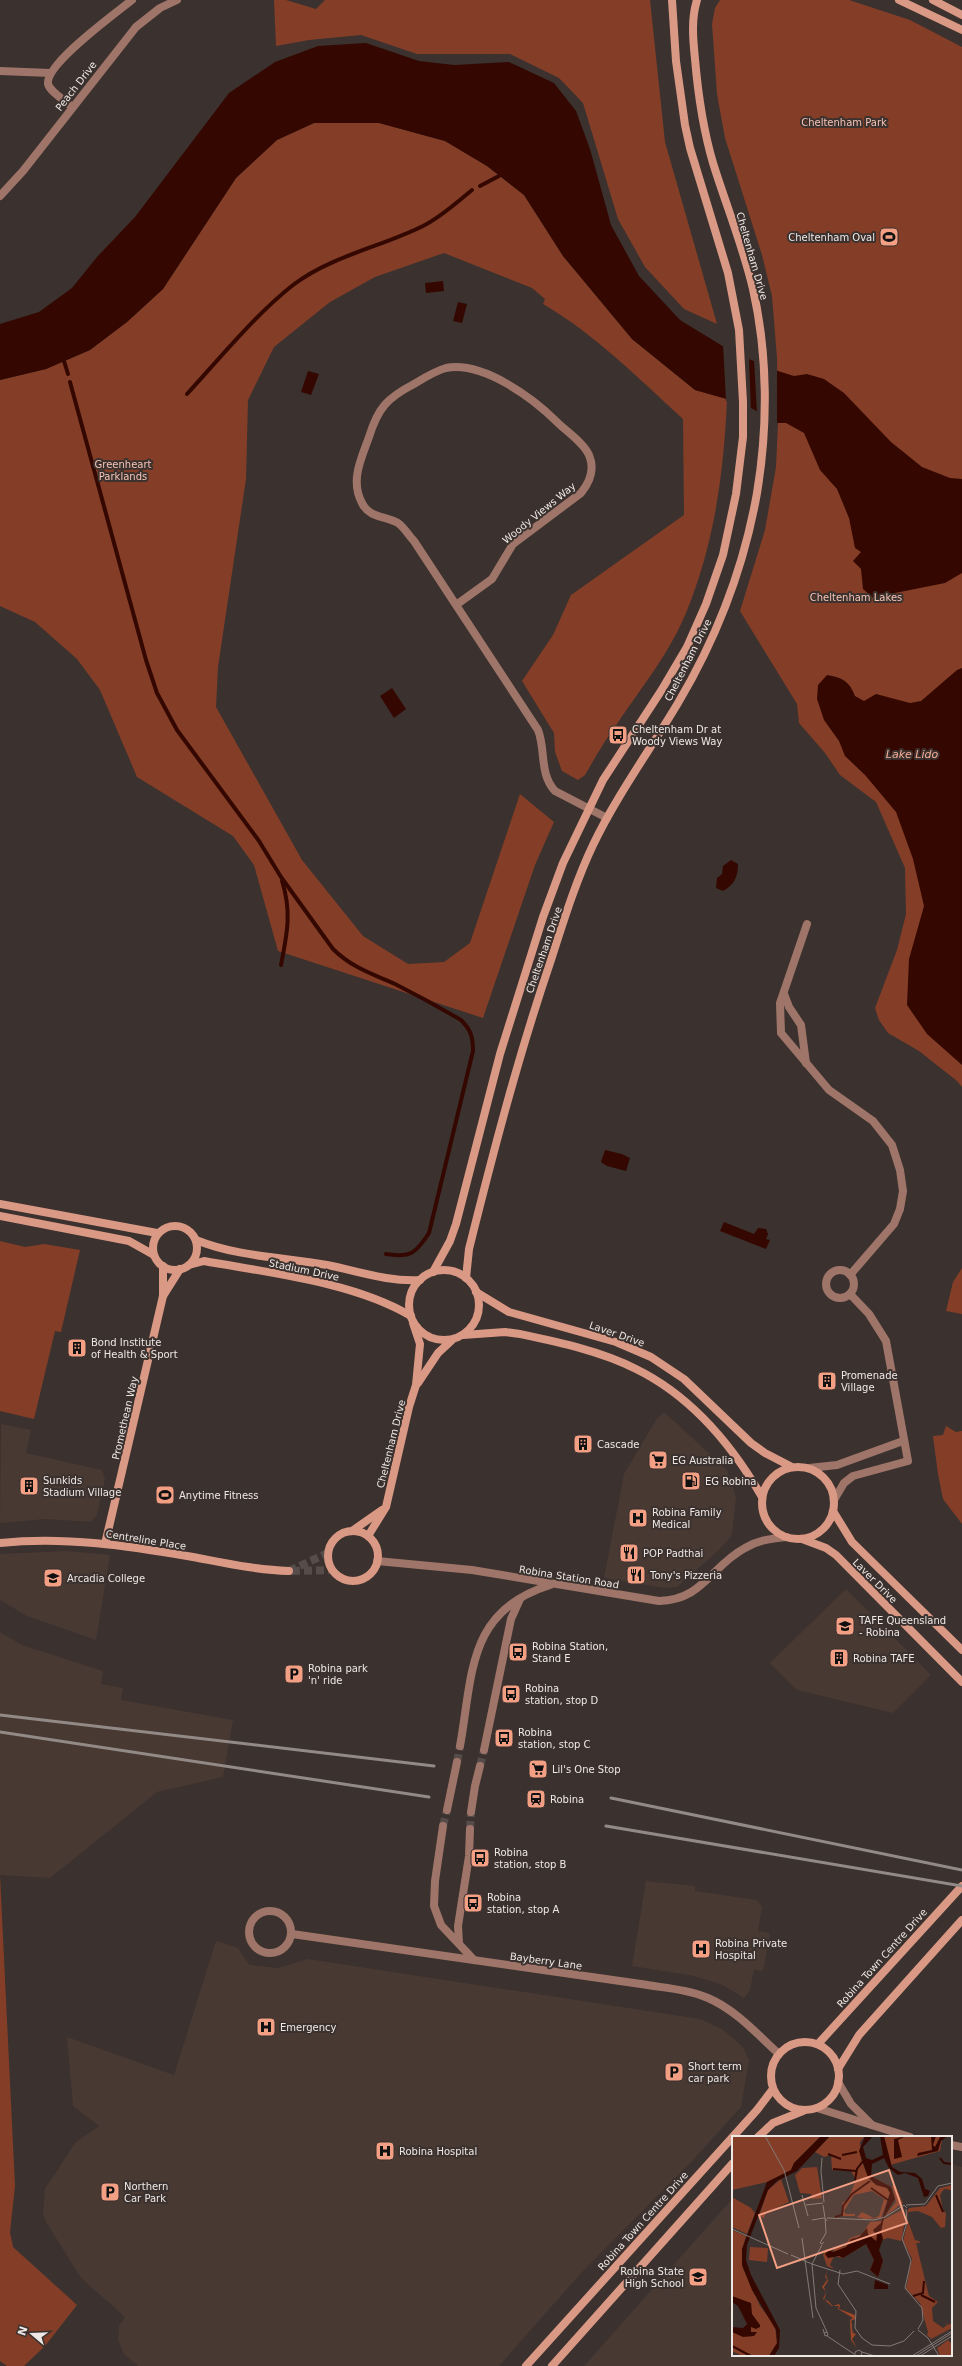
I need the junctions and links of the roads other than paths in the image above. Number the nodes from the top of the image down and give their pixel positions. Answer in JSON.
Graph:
{"nodes":[{"id":1,"x":132,"y":0,"type":"edge"},
{"id":2,"x":177,"y":0,"type":"edge"},
{"id":3,"x":672,"y":0,"type":"edge"},
{"id":4,"x":697,"y":0,"type":"edge"},
{"id":5,"x":899,"y":0,"type":"edge"},
{"id":6,"x":933,"y":0,"type":"edge"},
{"id":7,"x":913,"y":3,"type":"edge"},
{"id":8,"x":962,"y":15,"type":"edge"},
{"id":9,"x":962,"y":30,"type":"edge"},
{"id":10,"x":0,"y":71,"type":"edge"},
{"id":11,"x":50,"y":73,"type":"junction"},
{"id":12,"x":72,"y":107,"type":"junction"},
{"id":13,"x":0,"y":196,"type":"edge"},
{"id":14,"x":456,"y":605,"type":"junction"},
{"id":15,"x":588,"y":808,"type":"junction"},
{"id":16,"x":607,"y":818,"type":"junction"},
{"id":17,"x":807,"y":924,"type":"dead end"},
{"id":18,"x":784,"y":994,"type":"junction"},
{"id":19,"x":806,"y":1062,"type":"junction"},
{"id":20,"x":0,"y":1204,"type":"edge"},
{"id":21,"x":0,"y":1216,"type":"edge"},
{"id":22,"x":158,"y":1233,"type":"junction"},
{"id":23,"x":196,"y":1240,"type":"junction"},
{"id":24,"x":154,"y":1255,"type":"junction"},
{"id":25,"x":189,"y":1265,"type":"junction"},
{"id":26,"x":162,"y":1266,"type":"junction"},
{"id":27,"x":180,"y":1270,"type":"junction"},
{"id":28,"x":433,"y":1272,"type":"junction"},
{"id":29,"x":850,"y":1275,"type":"junction"},
{"id":30,"x":466,"y":1278,"type":"junction"},
{"id":31,"x":420,"y":1280,"type":"junction"},
{"id":32,"x":476,"y":1292,"type":"junction"},
{"id":33,"x":850,"y":1294,"type":"junction"},
{"id":34,"x":163,"y":1296,"type":"junction"},
{"id":35,"x":412,"y":1319,"type":"junction"},
{"id":36,"x":463,"y":1335,"type":"junction"},
{"id":37,"x":452,"y":1340,"type":"junction"},
{"id":38,"x":416,"y":1385,"type":"junction"},
{"id":39,"x":903,"y":1441,"type":"junction"},
{"id":40,"x":792,"y":1467,"type":"junction"},
{"id":41,"x":809,"y":1468,"type":"junction"},
{"id":42,"x":762,"y":1497,"type":"junction"},
{"id":43,"x":834,"y":1500,"type":"junction"},
{"id":44,"x":386,"y":1508,"type":"junction"},
{"id":45,"x":833,"y":1511,"type":"junction"},
{"id":46,"x":352,"y":1531,"type":"junction"},
{"id":47,"x":368,"y":1536,"type":"junction"},
{"id":48,"x":786,"y":1537,"type":"junction"},
{"id":49,"x":801,"y":1539,"type":"junction"},
{"id":50,"x":0,"y":1543,"type":"edge"},
{"id":51,"x":105,"y":1544,"type":"junction"},
{"id":52,"x":377,"y":1561,"type":"junction"},
{"id":53,"x":289,"y":1570,"type":"tunnel mouth"},
{"id":54,"x":551,"y":1585,"type":"junction"},
{"id":55,"x":520,"y":1599,"type":"junction"},
{"id":56,"x":962,"y":1650,"type":"edge"},
{"id":57,"x":962,"y":1682,"type":"edge"},
{"id":58,"x":460,"y":1746,"type":"tunnel mouth"},
{"id":59,"x":484,"y":1750,"type":"tunnel mouth"},
{"id":60,"x":457,"y":1762,"type":"tunnel mouth"},
{"id":61,"x":480,"y":1766,"type":"tunnel mouth"},
{"id":62,"x":446,"y":1810,"type":"tunnel mouth"},
{"id":63,"x":471,"y":1812,"type":"tunnel mouth"},
{"id":64,"x":443,"y":1826,"type":"tunnel mouth"},
{"id":65,"x":470,"y":1829,"type":"tunnel mouth"},
{"id":66,"x":962,"y":1886,"type":"edge"},
{"id":67,"x":962,"y":1920,"type":"edge"},
{"id":68,"x":292,"y":1934,"type":"junction"},
{"id":69,"x":459,"y":1943,"type":"junction"},
{"id":70,"x":476,"y":1961,"type":"junction"},
{"id":71,"x":818,"y":2044,"type":"junction"},
{"id":72,"x":779,"y":2054,"type":"junction"},
{"id":73,"x":838,"y":2069,"type":"junction"},
{"id":74,"x":838,"y":2082,"type":"junction"},
{"id":75,"x":773,"y":2089,"type":"junction"},
{"id":76,"x":817,"y":2108,"type":"junction"},
{"id":77,"x":804,"y":2110,"type":"junction"},
{"id":78,"x":874,"y":2127,"type":"junction"},
{"id":79,"x":734,"y":2136,"type":"edge"},
{"id":80,"x":759,"y":2136,"type":"edge"},
{"id":81,"x":906,"y":2136,"type":"edge"},
{"id":82,"x":732,"y":2138,"type":"edge"},
{"id":83,"x":952,"y":2144,"type":"edge"},
{"id":84,"x":962,"y":2146,"type":"edge"},
{"id":85,"x":732,"y":2164,"type":"edge"},
{"id":86,"x":526,"y":2366,"type":"edge"},
{"id":87,"x":552,"y":2366,"type":"edge"}],
"edges":[{"from":1,"to":11,"type":"street"},
{"from":2,"to":12,"type":"street","name":"Peach Drive"},
{"from":3,"to":15,"type":"main road","name":"Cheltenham Drive"},
{"from":4,"to":16,"type":"main road","name":"Cheltenham Drive"},
{"from":5,"to":7,"type":"main road"},
{"from":6,"to":8,"type":"main road"},
{"from":7,"to":9,"type":"main road"},
{"from":10,"to":11,"type":"street"},
{"from":11,"to":12,"type":"street"},
{"from":12,"to":13,"type":"street","name":"Peach Drive"},
{"from":14,"to":14,"type":"street","name":"Woody Views Way"},
{"from":14,"to":15,"type":"street","name":"Woody Views Way"},
{"from":15,"to":16,"type":"street","name":"Woody Views Way"},
{"from":15,"to":28,"type":"main road","name":"Cheltenham Drive"},
{"from":16,"to":30,"type":"main road","name":"Cheltenham Drive"},
{"from":17,"to":18,"type":"street"},
{"from":18,"to":19,"type":"street"},
{"from":18,"to":19,"type":"street"},
{"from":19,"to":29,"type":"street"},
{"from":20,"to":22,"type":"main road"},
{"from":21,"to":24,"type":"main road"},
{"from":22,"to":23,"type":"main road"},
{"from":22,"to":24,"type":"main road"},
{"from":23,"to":25,"type":"main road"},
{"from":23,"to":31,"type":"main road","name":"Stadium Drive"},
{"from":24,"to":26,"type":"main road"},
{"from":25,"to":27,"type":"main road"},
{"from":25,"to":35,"type":"main road","name":"Stadium Drive"},
{"from":26,"to":27,"type":"main road"},
{"from":26,"to":34,"type":"main road"},
{"from":27,"to":34,"type":"main road"},
{"from":28,"to":30,"type":"main road"},
{"from":28,"to":31,"type":"main road"},
{"from":29,"to":33,"type":"street"},
{"from":29,"to":33,"type":"street"},
{"from":30,"to":32,"type":"main road"},
{"from":31,"to":35,"type":"main road"},
{"from":32,"to":36,"type":"main road"},
{"from":32,"to":40,"type":"main road","name":"Laver Drive"},
{"from":33,"to":39,"type":"street"},
{"from":34,"to":51,"type":"main road","name":"Promethean Way"},
{"from":35,"to":37,"type":"main road"},
{"from":35,"to":38,"type":"main road","name":"Cheltenham Drive"},
{"from":36,"to":37,"type":"main road"},
{"from":36,"to":42,"type":"main road"},
{"from":37,"to":38,"type":"main road","name":"Cheltenham Drive"},
{"from":38,"to":44,"type":"main road","name":"Cheltenham Drive"},
{"from":39,"to":41,"type":"street"},
{"from":39,"to":43,"type":"street"},
{"from":40,"to":41,"type":"main road"},
{"from":40,"to":42,"type":"main road"},
{"from":41,"to":43,"type":"main road"},
{"from":42,"to":48,"type":"main road"},
{"from":43,"to":45,"type":"main road"},
{"from":44,"to":46,"type":"main road"},
{"from":44,"to":47,"type":"main road","name":"Cheltenham Drive"},
{"from":45,"to":49,"type":"main road"},
{"from":45,"to":56,"type":"main road","name":"Laver Drive"},
{"from":46,"to":47,"type":"main road"},
{"from":46,"to":52,"type":"main road"},
{"from":47,"to":52,"type":"main road"},
{"from":48,"to":49,"type":"main road"},
{"from":48,"to":54,"type":"street","name":"Robina Station Road"},
{"from":49,"to":57,"type":"main road","name":"Laver Drive"},
{"from":50,"to":51,"type":"main road","name":"Centreline Place"},
{"from":51,"to":53,"type":"main road","name":"Centreline Place"},
{"from":52,"to":54,"type":"street","name":"Robina Station Road"},
{"from":54,"to":55,"type":"street"},
{"from":55,"to":58,"type":"street"},
{"from":55,"to":59,"type":"street"},
{"from":60,"to":62,"type":"street"},
{"from":61,"to":63,"type":"street"},
{"from":64,"to":69,"type":"street"},
{"from":65,"to":69,"type":"street"},
{"from":66,"to":71,"type":"main road","name":"Robina Town Centre Drive"},
{"from":67,"to":73,"type":"main road"},
{"from":68,"to":68,"type":"street"},
{"from":68,"to":70,"type":"street","name":"Bayberry Lane"},
{"from":69,"to":70,"type":"street"},
{"from":70,"to":72,"type":"street","name":"Bayberry Lane"},
{"from":71,"to":72,"type":"main road"},
{"from":71,"to":73,"type":"main road"},
{"from":72,"to":75,"type":"main road"},
{"from":73,"to":74,"type":"main road"},
{"from":74,"to":76,"type":"main road"},
{"from":74,"to":78,"type":"street"},
{"from":75,"to":77,"type":"main road"},
{"from":75,"to":79,"type":"main road","name":"Robina Town Centre Drive"},
{"from":76,"to":77,"type":"main road"},
{"from":76,"to":78,"type":"street"},
{"from":77,"to":80,"type":"main road"},
{"from":78,"to":81,"type":"street"},
{"from":82,"to":86,"type":"main road","name":"Robina Town Centre Drive"},
{"from":83,"to":84,"type":"street"},
{"from":85,"to":87,"type":"main road"}]}
